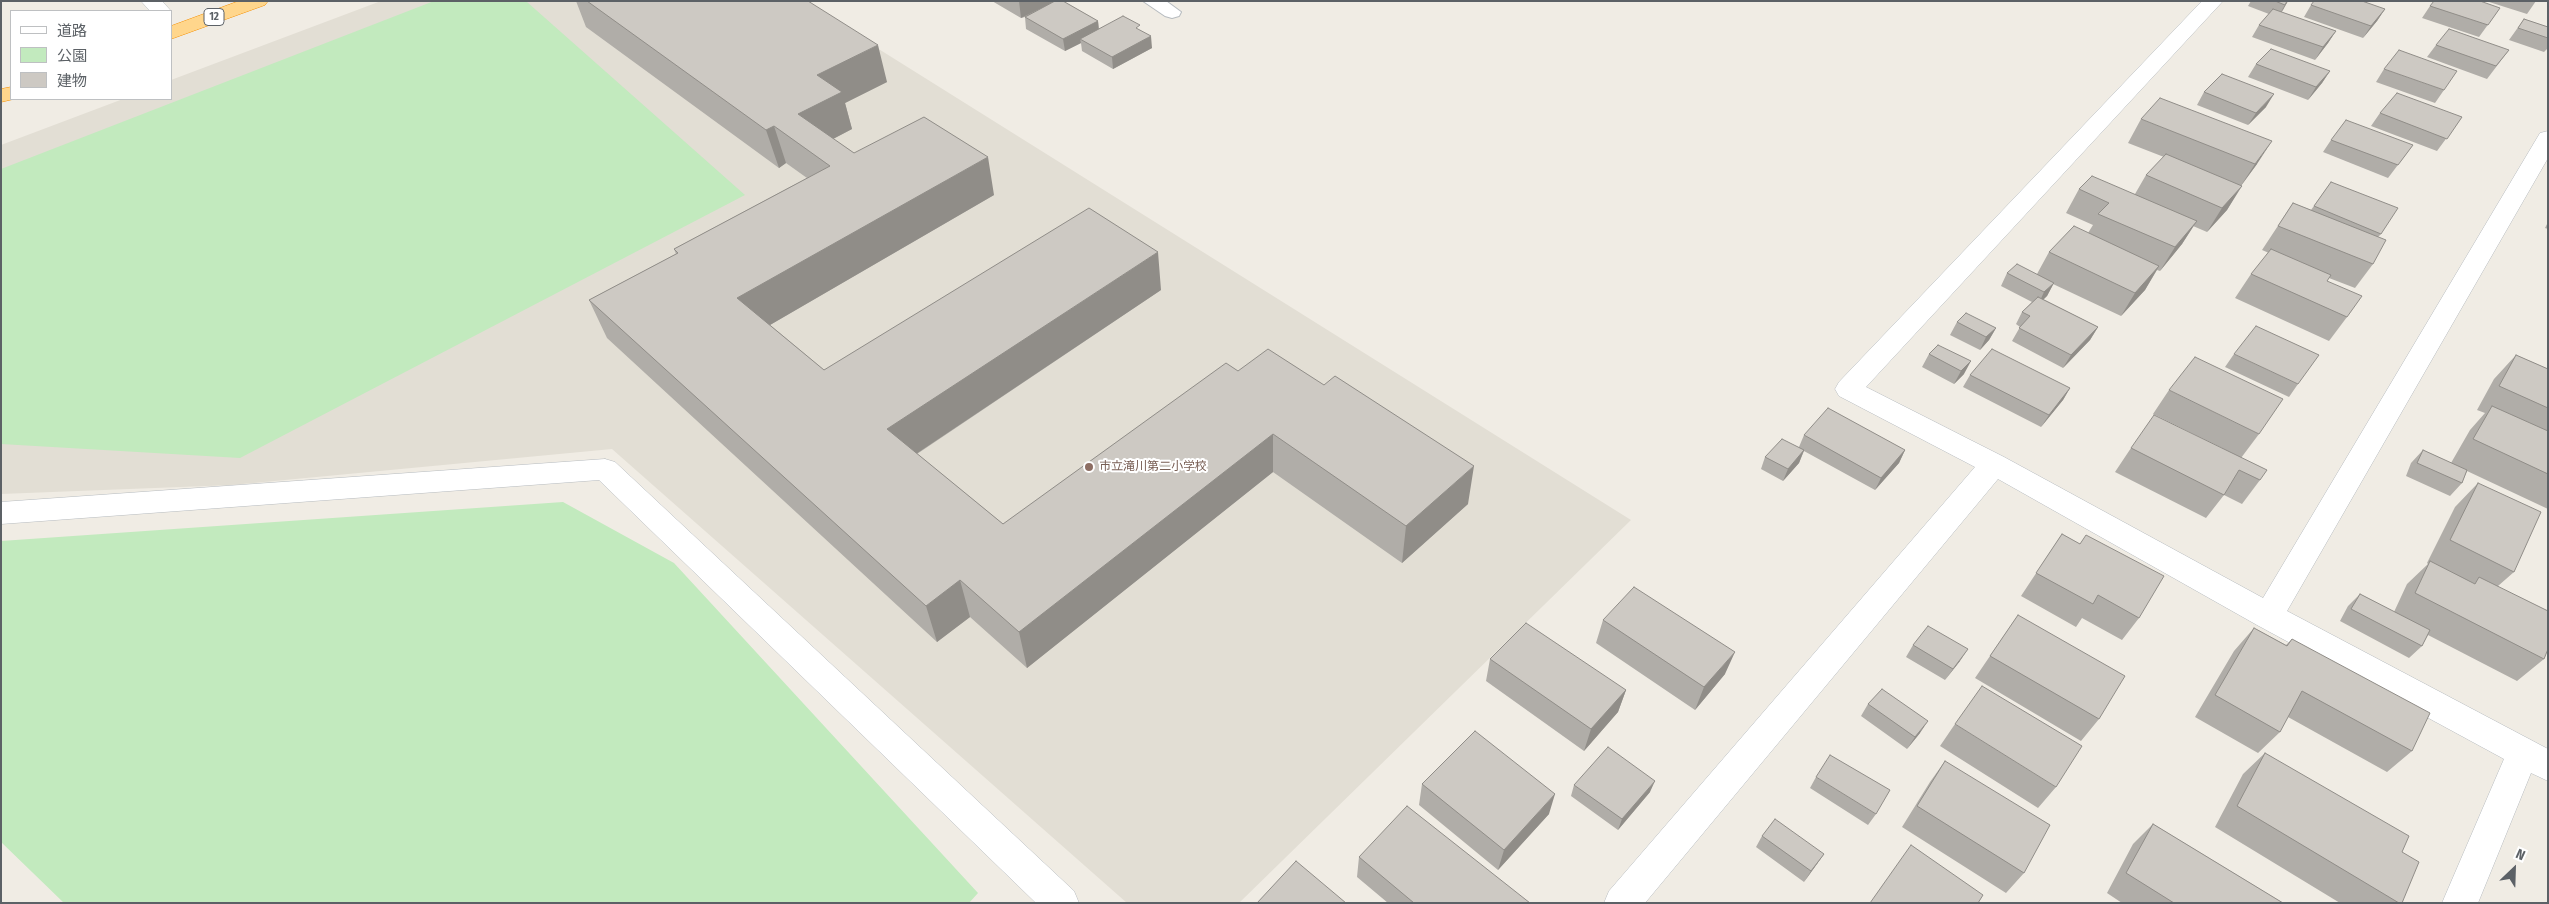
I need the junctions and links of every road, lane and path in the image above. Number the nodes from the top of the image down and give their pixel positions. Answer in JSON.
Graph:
{"nodes":[{"id":1,"x":151,"y":1,"type":"edge"},
{"id":2,"x":258,"y":1,"type":"edge"},
{"id":3,"x":1152,"y":1,"type":"edge"},
{"id":4,"x":2213,"y":1,"type":"edge"},
{"id":5,"x":160,"y":10,"type":"edge"},
{"id":6,"x":1172,"y":12,"type":"dead end"},
{"id":7,"x":174,"y":28,"type":"edge"},
{"id":8,"x":2548,"y":138,"type":"edge"},
{"id":9,"x":1994,"y":464,"type":"junction"},
{"id":10,"x":1,"y":513,"type":"edge"},
{"id":11,"x":2268,"y":616,"type":"junction"},
{"id":12,"x":2536,"y":760,"type":"edge"},
{"id":13,"x":1061,"y":903,"type":"edge"},
{"id":14,"x":1622,"y":903,"type":"edge"},
{"id":15,"x":2460,"y":903,"type":"edge"}],
"edges":[{"from":1,"to":5,"type":"street"},
{"from":2,"to":7,"type":"highway","number":"12"},
{"from":3,"to":6,"type":"lane"},
{"from":4,"to":9,"type":"street"},
{"from":8,"to":11,"type":"street"},
{"from":9,"to":11,"type":"street"},
{"from":9,"to":14,"type":"street"},
{"from":10,"to":13,"type":"street"},
{"from":11,"to":12,"type":"street"},
{"from":12,"to":15,"type":"street"}]}
